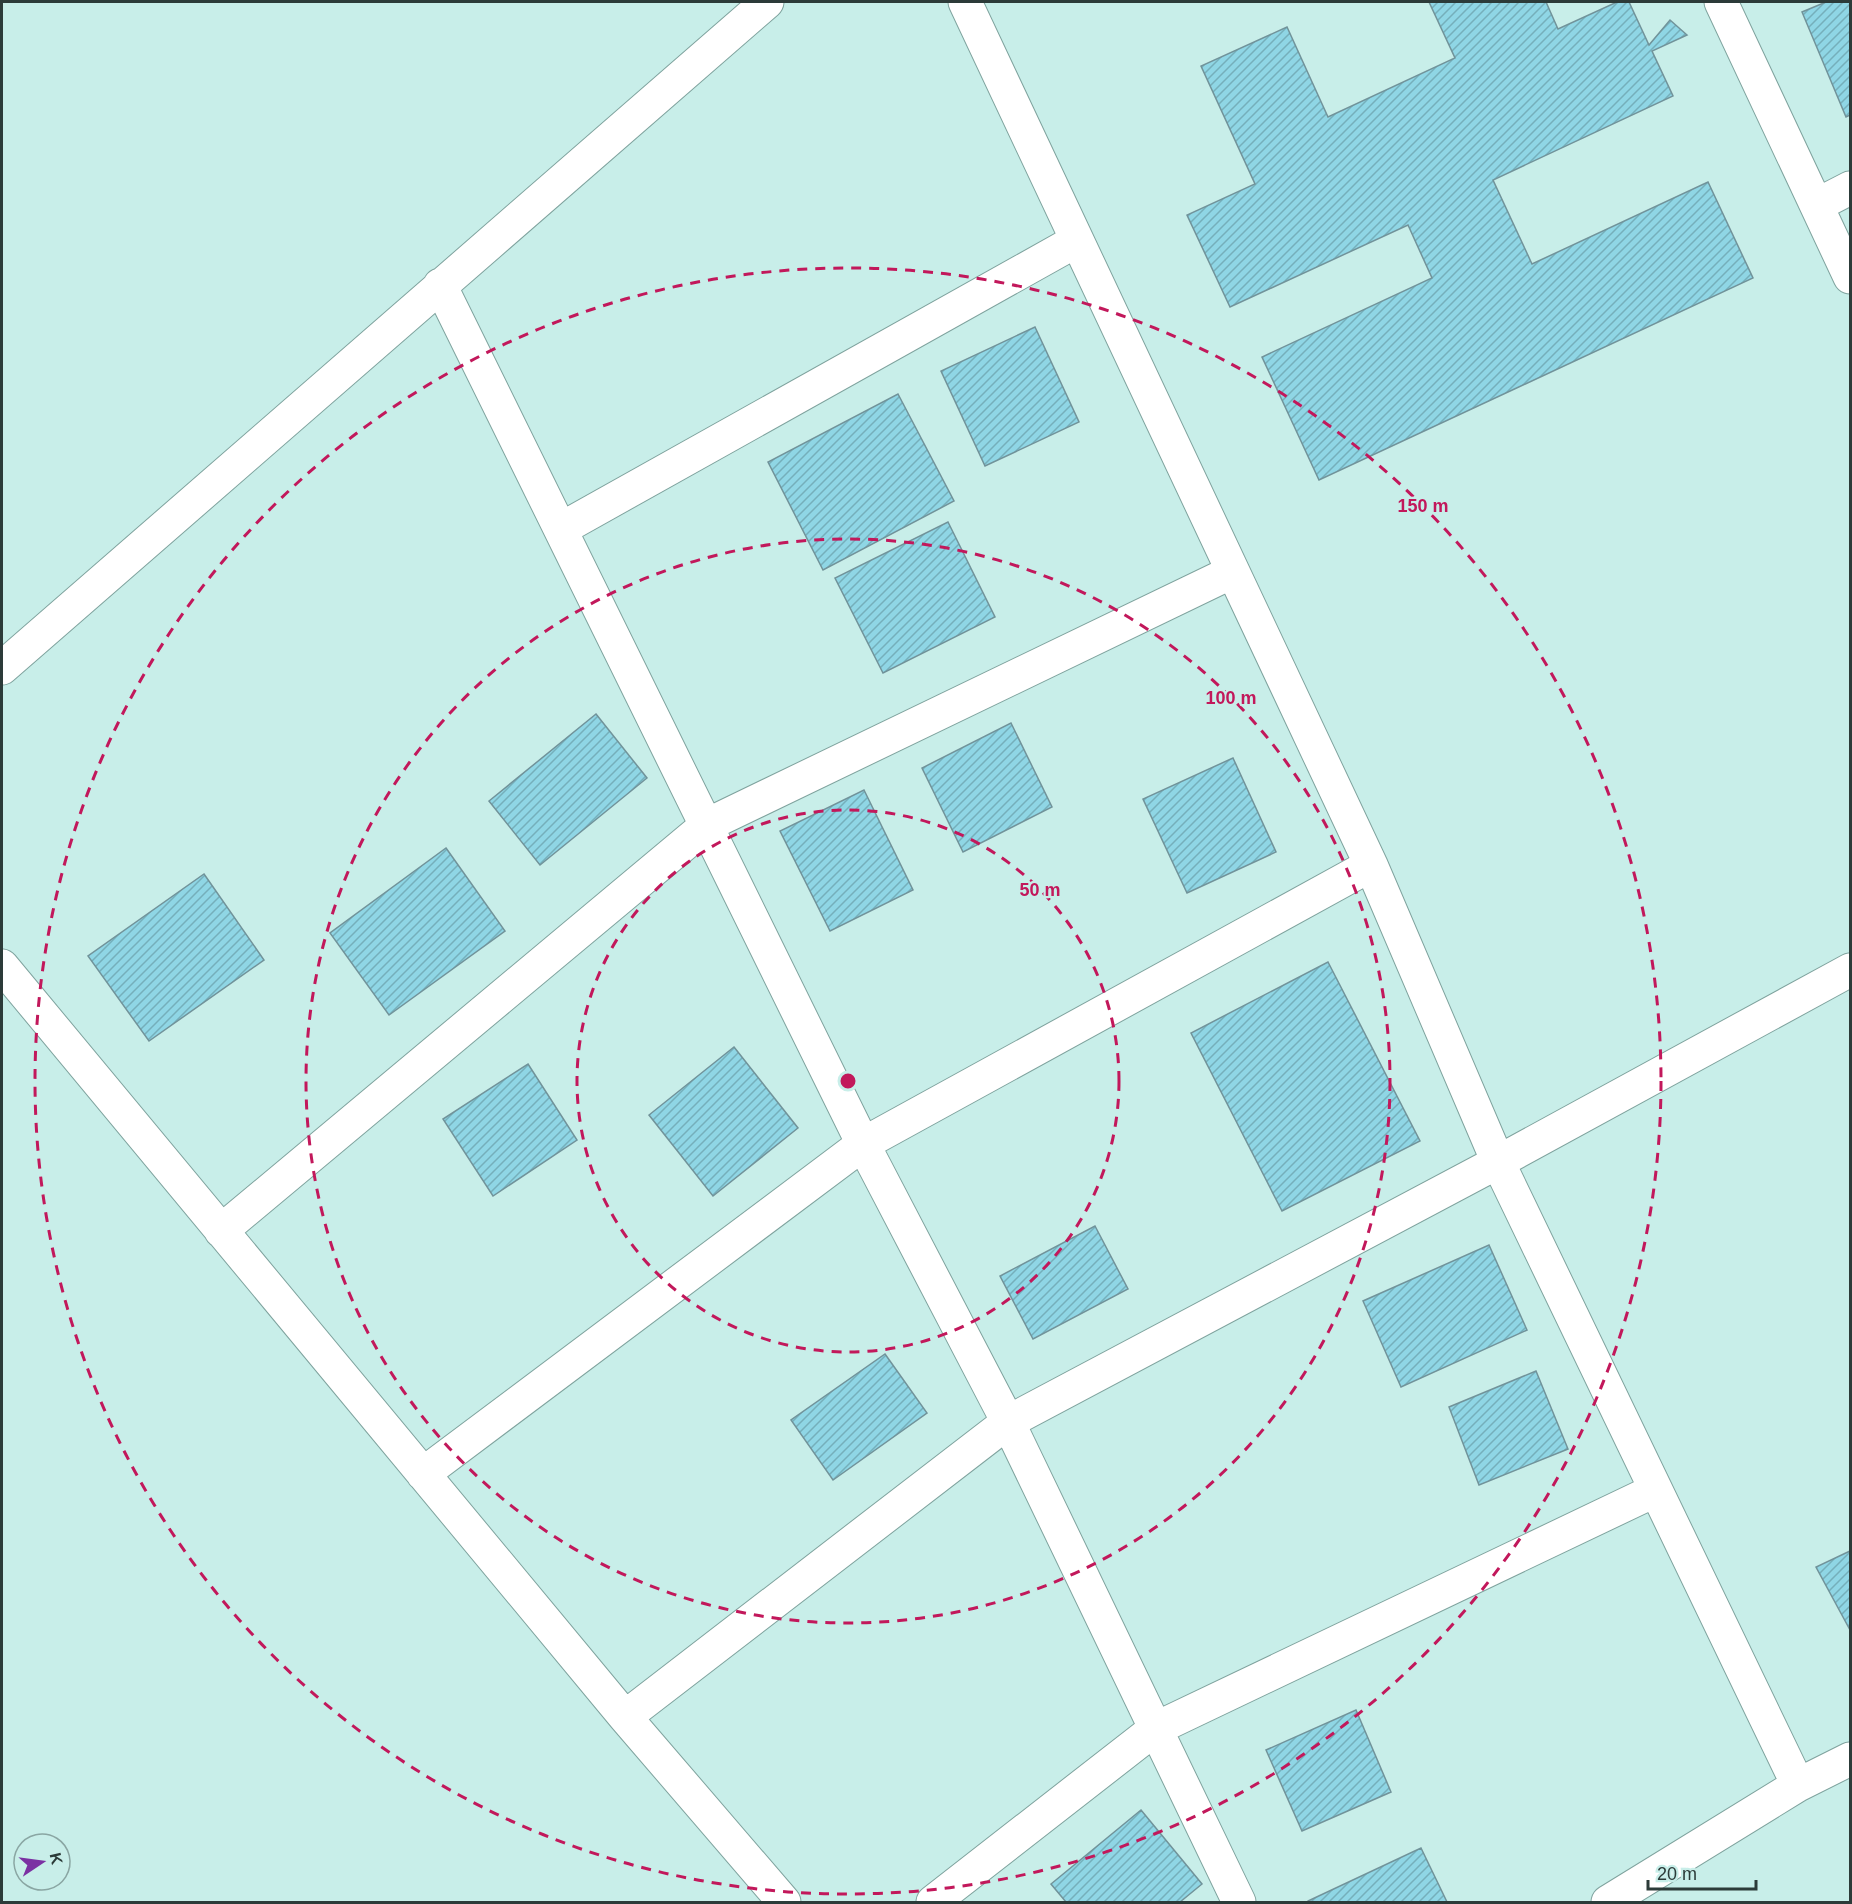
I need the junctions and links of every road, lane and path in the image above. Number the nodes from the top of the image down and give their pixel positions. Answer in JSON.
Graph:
{"nodes":[{"id":1,"x":767,"y":2,"type":"edge"},
{"id":2,"x":965,"y":2,"type":"edge"},
{"id":3,"x":1721,"y":2,"type":"edge"},
{"id":4,"x":1851,"y":189,"type":"edge"},
{"id":5,"x":1817,"y":205,"type":"junction"},
{"id":6,"x":1076,"y":241,"type":"junction"},
{"id":7,"x":1851,"y":277,"type":"edge"},
{"id":8,"x":440,"y":285,"type":"junction"},
{"id":9,"x":561,"y":529,"type":"junction"},
{"id":10,"x":1232,"y":572,"type":"junction"},
{"id":11,"x":2,"y":668,"type":"edge"},
{"id":12,"x":706,"y":825,"type":"junction"},
{"id":13,"x":1371,"y":865,"type":"junction"},
{"id":14,"x":2,"y":966,"type":"edge"},
{"id":15,"x":1851,"y":970,"type":"edge"},
{"id":16,"x":863,"y":1144,"type":"junction"},
{"id":17,"x":1498,"y":1162,"type":"junction"},
{"id":18,"x":221,"y":1231,"type":"junction"},
{"id":19,"x":1008,"y":1422,"type":"junction"},
{"id":20,"x":423,"y":1474,"type":"junction"},
{"id":21,"x":1656,"y":1490,"type":"junction"},
{"id":22,"x":625,"y":1717,"type":"junction"},
{"id":23,"x":1155,"y":1729,"type":"junction"},
{"id":24,"x":1845,"y":1771,"type":"edge"},
{"id":25,"x":1798,"y":1785,"type":"junction"},
{"id":26,"x":784,"y":1902,"type":"edge"},
{"id":27,"x":933,"y":1902,"type":"edge"},
{"id":28,"x":1239,"y":1902,"type":"edge"},
{"id":29,"x":1608,"y":1902,"type":"edge"}],
"edges":[{"from":1,"to":8,"type":"street"},
{"from":2,"to":6,"type":"street"},
{"from":3,"to":5,"type":"street"},
{"from":4,"to":5,"type":"street"},
{"from":5,"to":7,"type":"street"},
{"from":6,"to":9,"type":"street"},
{"from":6,"to":10,"type":"street"},
{"from":8,"to":9,"type":"street"},
{"from":8,"to":11,"type":"street"},
{"from":9,"to":12,"type":"street"},
{"from":10,"to":12,"type":"street"},
{"from":10,"to":13,"type":"street"},
{"from":12,"to":16,"type":"street"},
{"from":12,"to":18,"type":"street"},
{"from":13,"to":16,"type":"street"},
{"from":13,"to":17,"type":"street"},
{"from":14,"to":18,"type":"street"},
{"from":15,"to":17,"type":"street"},
{"from":16,"to":19,"type":"street"},
{"from":16,"to":20,"type":"street"},
{"from":17,"to":19,"type":"street"},
{"from":17,"to":21,"type":"street"},
{"from":18,"to":20,"type":"street"},
{"from":19,"to":22,"type":"street"},
{"from":19,"to":23,"type":"street"},
{"from":20,"to":22,"type":"street"},
{"from":21,"to":23,"type":"street"},
{"from":21,"to":25,"type":"street"},
{"from":22,"to":26,"type":"street"},
{"from":23,"to":27,"type":"street"},
{"from":23,"to":28,"type":"street"},
{"from":24,"to":25,"type":"street"},
{"from":25,"to":29,"type":"street"}]}
